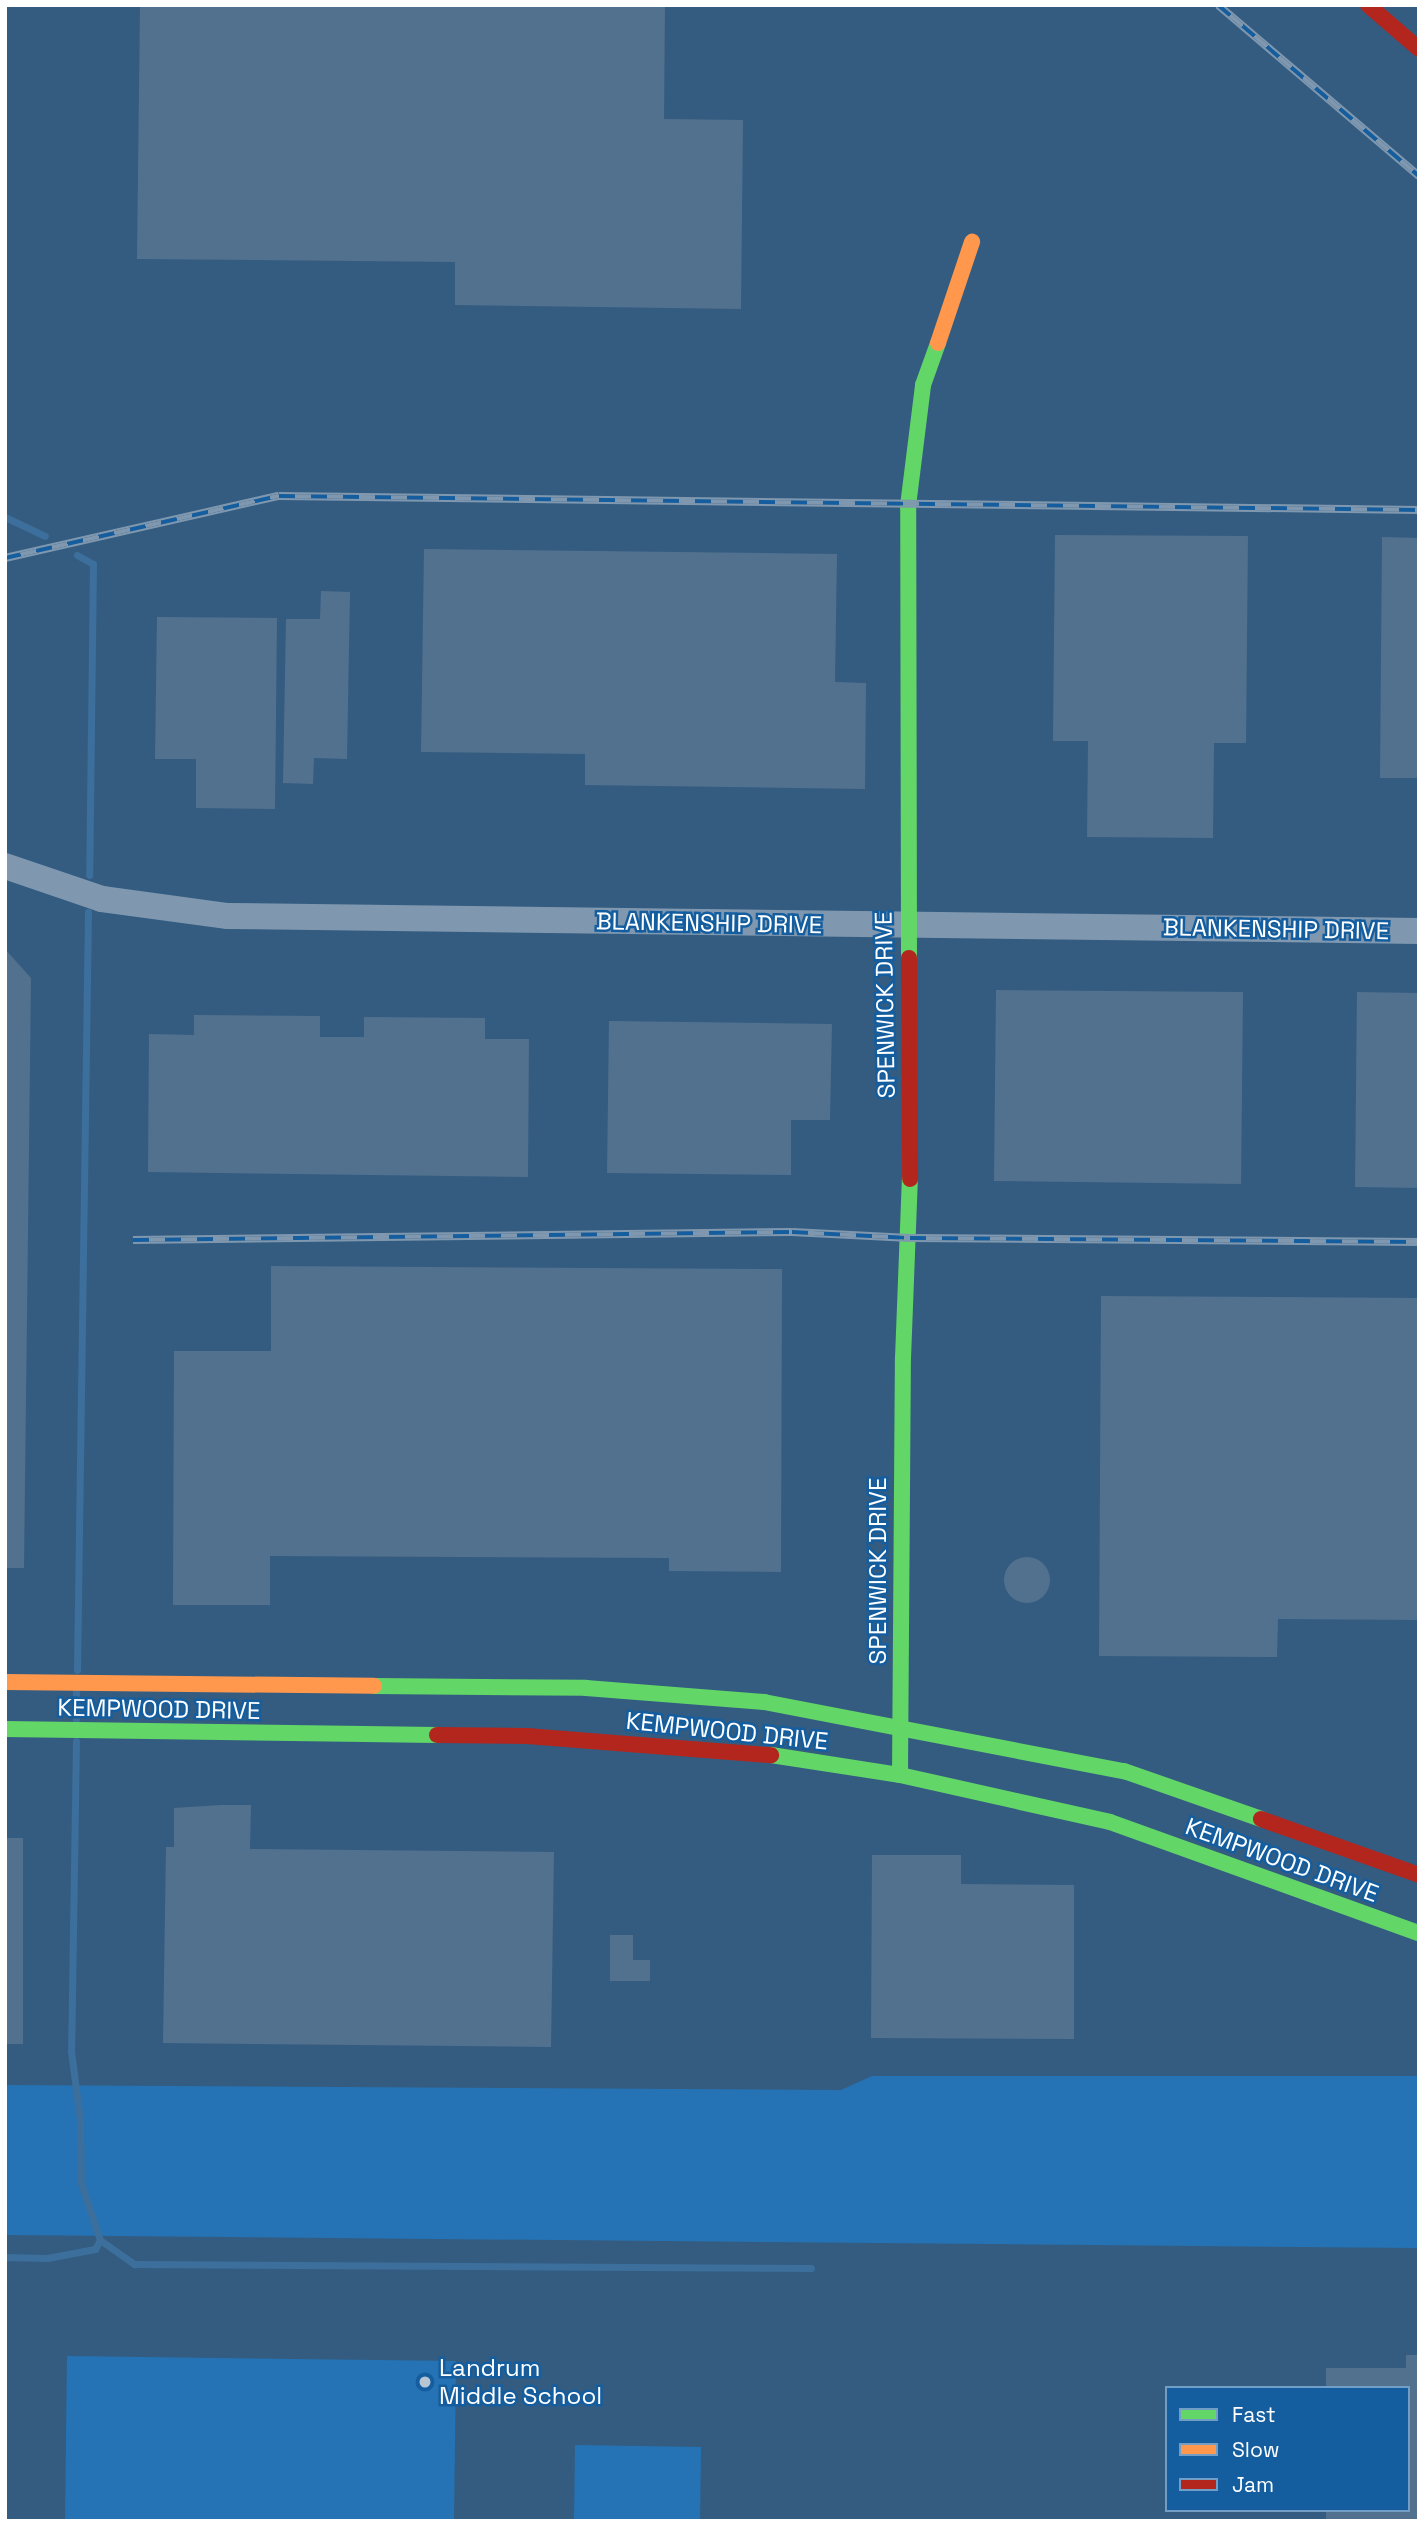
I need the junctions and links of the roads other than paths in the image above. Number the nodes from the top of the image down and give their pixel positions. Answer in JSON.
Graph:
{"nodes":[{"id":1,"x":1368,"y":5,"type":"edge"},
{"id":2,"x":1419,"y":49,"type":"edge"},
{"id":3,"x":972,"y":242,"type":"dead end"},
{"id":4,"x":5,"y":866,"type":"edge"},
{"id":5,"x":907,"y":927,"type":"junction"},
{"id":6,"x":1419,"y":931,"type":"edge"},
{"id":7,"x":5,"y":1682,"type":"edge"},
{"id":8,"x":901,"y":1726,"type":"junction"},
{"id":9,"x":5,"y":1730,"type":"edge"},
{"id":10,"x":900,"y":1775,"type":"junction"},
{"id":11,"x":1419,"y":1875,"type":"edge"},
{"id":12,"x":1419,"y":1933,"type":"edge"}],
"edges":[{"from":1,"to":2,"type":"main road"},
{"from":3,"to":5,"type":"main road","name":"SPENWICK DRIVE"},
{"from":4,"to":5,"type":"street","name":"BLANKENSHIP DRIVE"},
{"from":5,"to":6,"type":"street","name":"BLANKENSHIP DRIVE"},
{"from":5,"to":8,"type":"main road","name":"SPENWICK DRIVE"},
{"from":7,"to":8,"type":"main road","name":"KEMPWOOD DRIVE"},
{"from":8,"to":10,"type":"main road","name":"SPENWICK DRIVE"},
{"from":8,"to":11,"type":"main road","name":"KEMPWOOD DRIVE"},
{"from":9,"to":10,"type":"main road","name":"KEMPWOOD DRIVE"},
{"from":10,"to":12,"type":"main road","name":"KEMPWOOD DRIVE"}]}
